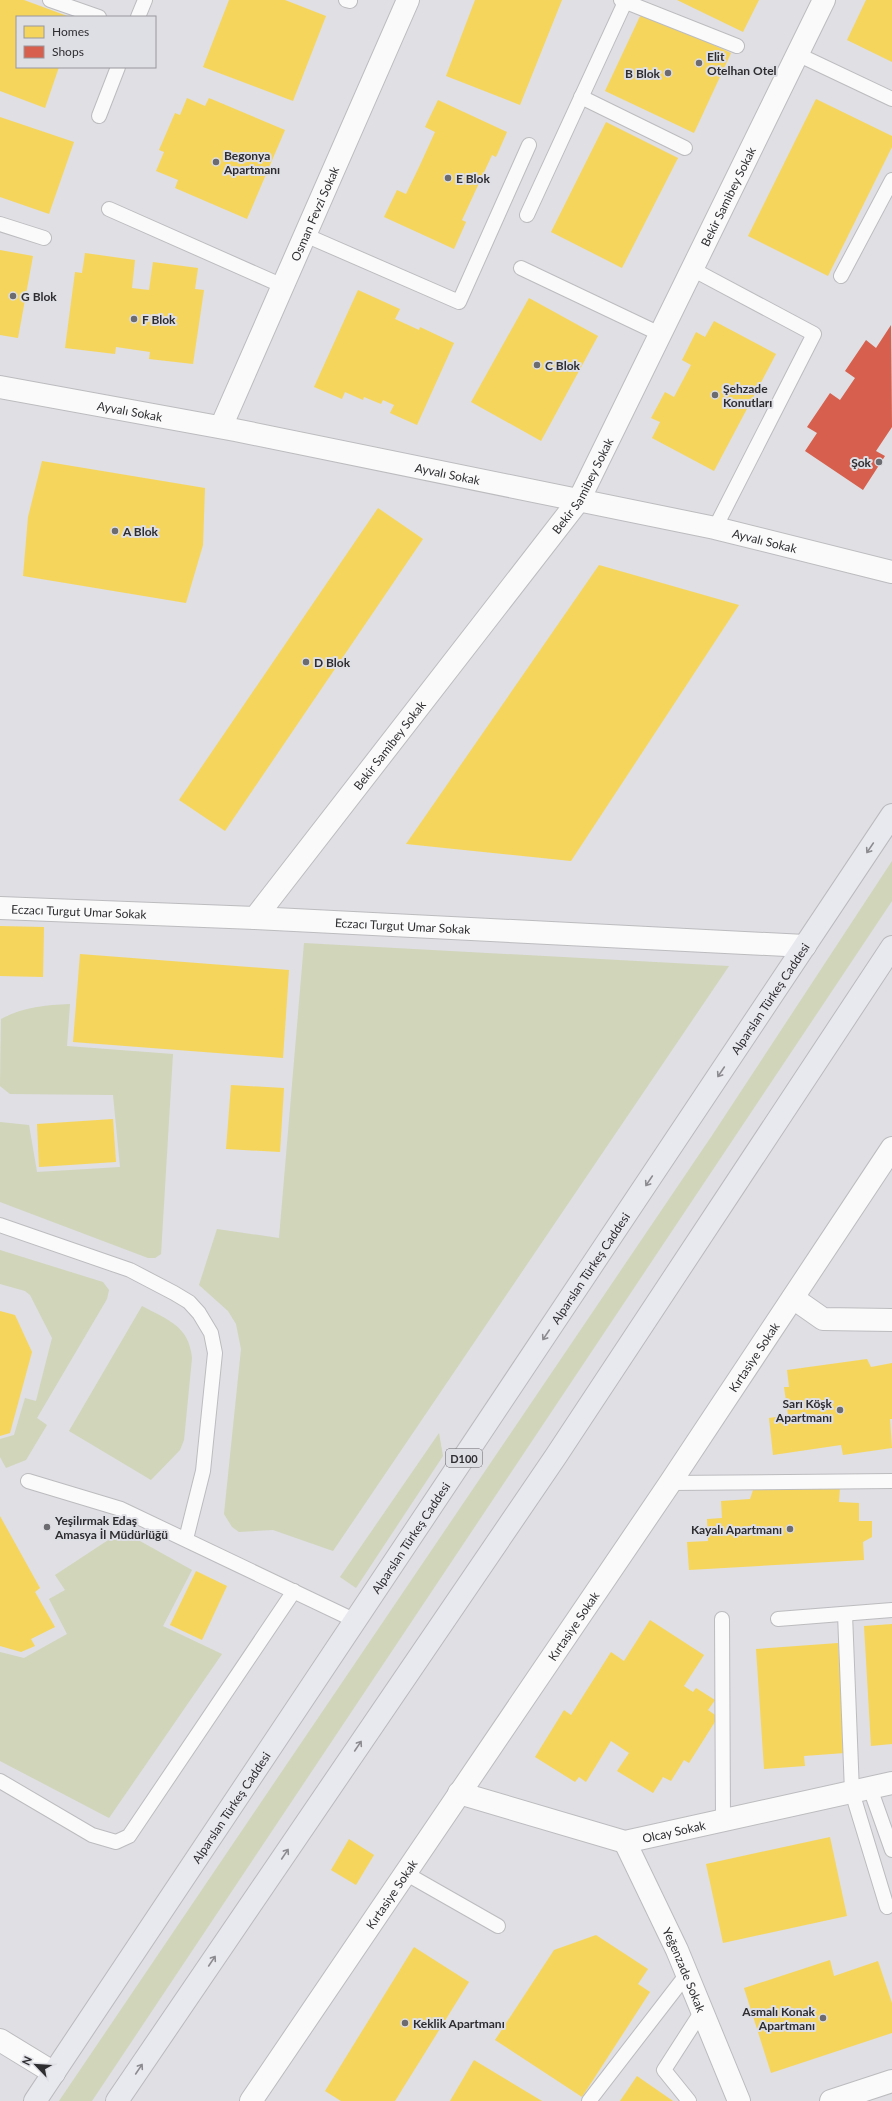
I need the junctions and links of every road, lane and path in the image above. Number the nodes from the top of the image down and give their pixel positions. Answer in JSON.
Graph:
{"nodes":[{"id":1,"x":50,"y":0,"type":"edge"},
{"id":2,"x":145,"y":0,"type":"edge"},
{"id":3,"x":408,"y":0,"type":"edge"},
{"id":4,"x":824,"y":0,"type":"edge"},
{"id":5,"x":624,"y":1,"type":"edge"},
{"id":6,"x":96,"y":16,"type":"edge"},
{"id":7,"x":138,"y":16,"type":"edge"},
{"id":8,"x":737,"y":46,"type":"dead end"},
{"id":9,"x":797,"y":54,"type":"junction"},
{"id":10,"x":118,"y":68,"type":"edge"},
{"id":11,"x":581,"y":98,"type":"junction"},
{"id":12,"x":892,"y":100,"type":"edge"},
{"id":13,"x":99,"y":116,"type":"dead end"},
{"id":14,"x":529,"y":145,"type":"dead end"},
{"id":15,"x":685,"y":148,"type":"dead end"},
{"id":16,"x":892,"y":180,"type":"edge"},
{"id":17,"x":109,"y":209,"type":"dead end"},
{"id":18,"x":527,"y":216,"type":"dead end"},
{"id":19,"x":0,"y":224,"type":"edge"},
{"id":20,"x":305,"y":235,"type":"junction"},
{"id":21,"x":44,"y":238,"type":"dead end"},
{"id":22,"x":521,"y":268,"type":"dead end"},
{"id":23,"x":692,"y":269,"type":"junction"},
{"id":24,"x":841,"y":276,"type":"dead end"},
{"id":25,"x":283,"y":286,"type":"junction"},
{"id":26,"x":660,"y":334,"type":"junction"},
{"id":27,"x":0,"y":387,"type":"edge"},
{"id":28,"x":221,"y":427,"type":"junction"},
{"id":29,"x":579,"y":500,"type":"junction"},
{"id":30,"x":715,"y":528,"type":"junction"},
{"id":31,"x":892,"y":572,"type":"edge"},
{"id":32,"x":892,"y":815,"type":"edge"},
{"id":33,"x":0,"y":908,"type":"edge"},
{"id":34,"x":255,"y":918,"type":"junction"},
{"id":35,"x":805,"y":946,"type":"junction"},
{"id":36,"x":892,"y":947,"type":"edge"},
{"id":37,"x":892,"y":1148,"type":"edge"},
{"id":38,"x":0,"y":1224,"type":"edge"},
{"id":39,"x":793,"y":1298,"type":"junction"},
{"id":40,"x":892,"y":1320,"type":"edge"},
{"id":41,"x":28,"y":1481,"type":"dead end"},
{"id":42,"x":892,"y":1481,"type":"edge"},
{"id":43,"x":670,"y":1483,"type":"junction"},
{"id":44,"x":186,"y":1539,"type":"junction"},
{"id":45,"x":294,"y":1591,"type":"junction"},
{"id":46,"x":892,"y":1610,"type":"edge"},
{"id":47,"x":845,"y":1614,"type":"junction"},
{"id":48,"x":722,"y":1619,"type":"dead end"},
{"id":49,"x":778,"y":1619,"type":"dead end"},
{"id":50,"x":356,"y":1620,"type":"junction"},
{"id":51,"x":0,"y":1781,"type":"edge"},
{"id":52,"x":892,"y":1783,"type":"edge"},
{"id":53,"x":861,"y":1790,"type":"junction"},
{"id":54,"x":459,"y":1793,"type":"junction"},
{"id":55,"x":723,"y":1820,"type":"junction"},
{"id":56,"x":626,"y":1842,"type":"junction"},
{"id":57,"x":892,"y":1850,"type":"edge"},
{"id":58,"x":405,"y":1872,"type":"junction"},
{"id":59,"x":887,"y":1907,"type":"dead end"},
{"id":60,"x":498,"y":1926,"type":"dead end"},
{"id":61,"x":687,"y":1974,"type":"junction"},
{"id":62,"x":702,"y":2011,"type":"junction"},
{"id":63,"x":0,"y":2040,"type":"edge"},
{"id":64,"x":54,"y":2073,"type":"junction"},
{"id":65,"x":892,"y":2081,"type":"edge"},
{"id":66,"x":36,"y":2101,"type":"edge"},
{"id":67,"x":117,"y":2101,"type":"edge"},
{"id":68,"x":251,"y":2101,"type":"edge"},
{"id":69,"x":590,"y":2101,"type":"edge"},
{"id":70,"x":689,"y":2101,"type":"edge"},
{"id":71,"x":739,"y":2101,"type":"edge"},
{"id":72,"x":831,"y":2101,"type":"edge"}],
"edges":[{"from":1,"to":6,"type":"lane"},
{"from":2,"to":7,"type":"lane"},
{"from":3,"to":20,"type":"street","name":"Osman Fevzi Sokak"},
{"from":4,"to":9,"type":"street","name":"Bekir Samibey Sokak"},
{"from":5,"to":8,"type":"lane"},
{"from":5,"to":11,"type":"lane"},
{"from":9,"to":12,"type":"lane"},
{"from":9,"to":23,"type":"street","name":"Bekir Samibey Sokak"},
{"from":10,"to":13,"type":"lane"},
{"from":11,"to":15,"type":"lane"},
{"from":11,"to":18,"type":"lane"},
{"from":14,"to":20,"type":"lane"},
{"from":16,"to":24,"type":"lane"},
{"from":17,"to":25,"type":"lane"},
{"from":19,"to":21,"type":"lane"},
{"from":20,"to":25,"type":"street","name":"Osman Fevzi Sokak"},
{"from":22,"to":26,"type":"lane"},
{"from":23,"to":26,"type":"street","name":"Bekir Samibey Sokak"},
{"from":23,"to":30,"type":"lane"},
{"from":25,"to":28,"type":"street","name":"Osman Fevzi Sokak"},
{"from":26,"to":29,"type":"street","name":"Bekir Samibey Sokak"},
{"from":27,"to":28,"type":"street","name":"Ayvalı Sokak"},
{"from":28,"to":29,"type":"street","name":"Ayvalı Sokak"},
{"from":29,"to":30,"type":"street","name":"Ayvalı Sokak"},
{"from":29,"to":34,"type":"street","name":"Bekir Samibey Sokak"},
{"from":30,"to":31,"type":"street","name":"Ayvalı Sokak"},
{"from":32,"to":35,"type":"highway","name":"Alparslan Türkeş Caddesi","number":"D100","one_way":true},
{"from":33,"to":34,"type":"street","name":"Eczacı Turgut Umar Sokak"},
{"from":34,"to":35,"type":"street","name":"Eczacı Turgut Umar Sokak"},
{"from":35,"to":50,"type":"highway","name":"Alparslan Türkeş Caddesi","number":"D100","one_way":true},
{"from":67,"to":36,"type":"highway","one_way":true},
{"from":37,"to":39,"type":"street","name":"Kırtasiye Sokak"},
{"from":38,"to":44,"type":"lane"},
{"from":39,"to":40,"type":"street"},
{"from":39,"to":43,"type":"street","name":"Kırtasiye Sokak"},
{"from":41,"to":44,"type":"lane"},
{"from":42,"to":43,"type":"lane"},
{"from":43,"to":54,"type":"street","name":"Kırtasiye Sokak"},
{"from":44,"to":45,"type":"lane"},
{"from":45,"to":50,"type":"lane"},
{"from":45,"to":51,"type":"lane"},
{"from":46,"to":47,"type":"lane"},
{"from":47,"to":49,"type":"lane"},
{"from":47,"to":53,"type":"lane"},
{"from":48,"to":55,"type":"lane"},
{"from":50,"to":64,"type":"highway","name":"Alparslan Türkeş Caddesi","number":"D100"},
{"from":52,"to":53,"type":"street","name":"Olcay Sokak"},
{"from":53,"to":55,"type":"street","name":"Olcay Sokak"},
{"from":53,"to":57,"type":"lane"},
{"from":53,"to":59,"type":"lane"},
{"from":54,"to":56,"type":"street","name":"Olcay Sokak"},
{"from":54,"to":58,"type":"street","name":"Kırtasiye Sokak"},
{"from":55,"to":56,"type":"street","name":"Olcay Sokak"},
{"from":56,"to":61,"type":"street","name":"Yeğenzade Sokak"},
{"from":58,"to":60,"type":"lane"},
{"from":58,"to":68,"type":"street","name":"Kırtasiye Sokak"},
{"from":61,"to":62,"type":"street","name":"Yeğenzade Sokak"},
{"from":61,"to":69,"type":"lane"},
{"from":62,"to":70,"type":"lane"},
{"from":62,"to":71,"type":"street","name":"Yeğenzade Sokak"},
{"from":63,"to":64,"type":"street"},
{"from":64,"to":66,"type":"highway","name":"Alparslan Türkeş Caddesi","number":"D100"},
{"from":65,"to":72,"type":"street"}]}
